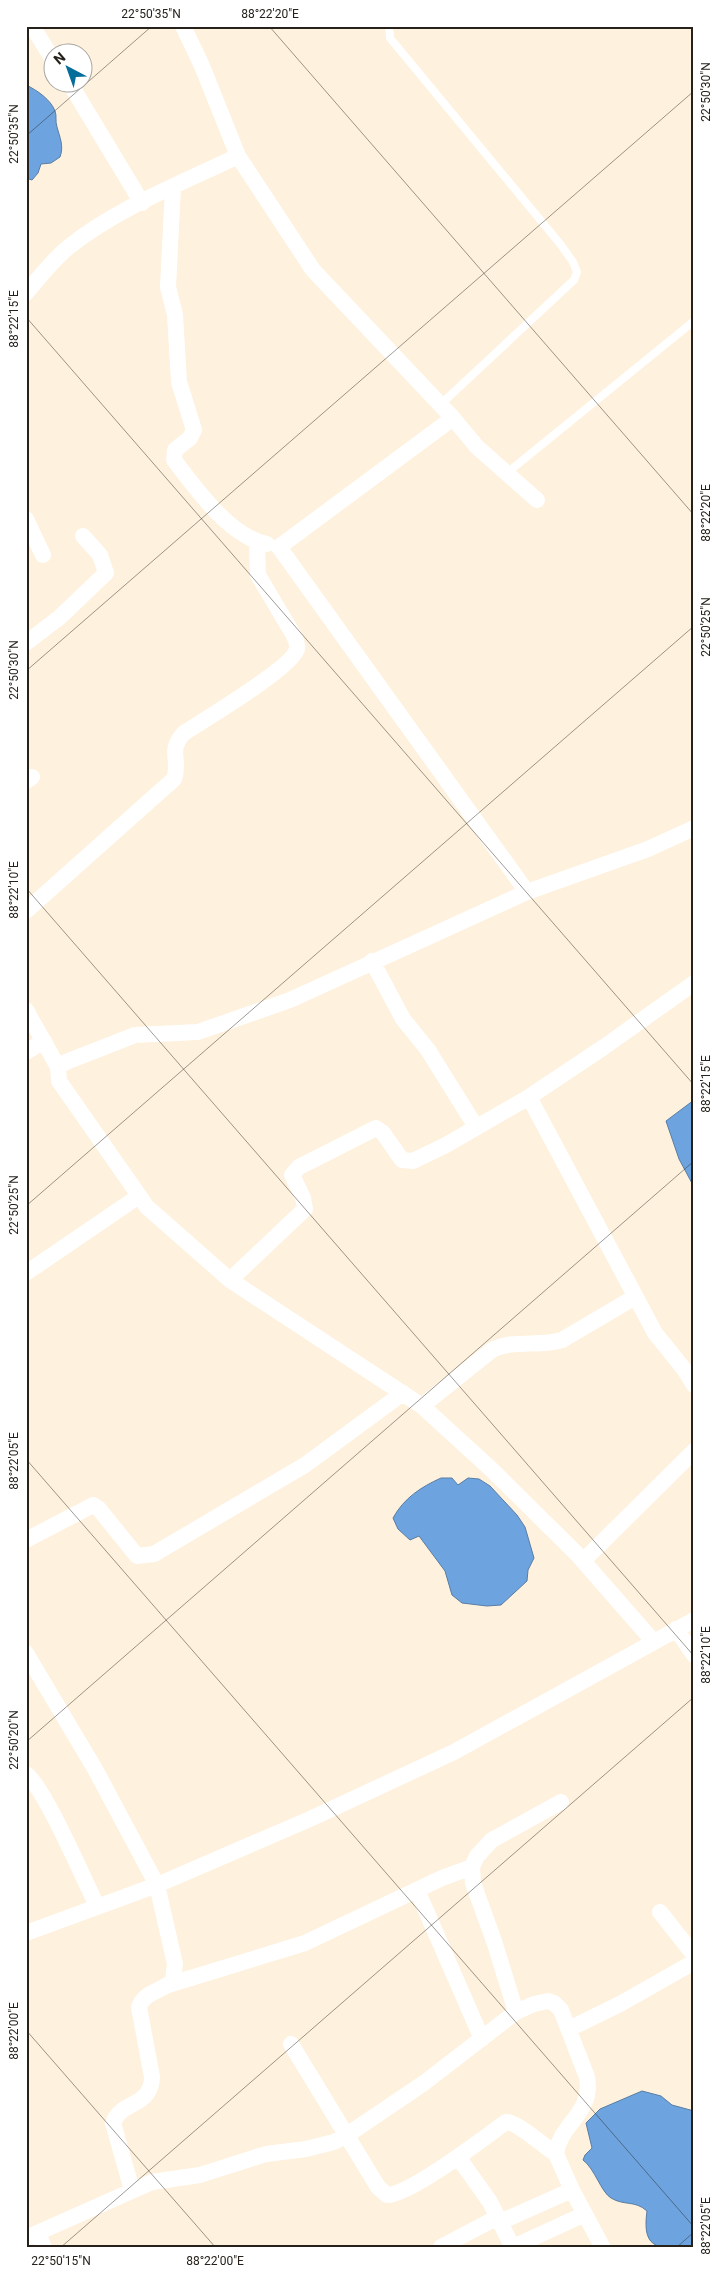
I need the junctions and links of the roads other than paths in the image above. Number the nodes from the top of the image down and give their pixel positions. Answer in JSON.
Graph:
{"nodes":[{"id":1,"x":32,"y":26,"type":"edge"},
{"id":2,"x":183,"y":26,"type":"edge"},
{"id":3,"x":389,"y":26,"type":"edge"},
{"id":4,"x":42,"y":42,"type":"edge"},
{"id":5,"x":75,"y":92,"type":"edge"},
{"id":6,"x":238,"y":156,"type":"junction"},
{"id":7,"x":173,"y":188,"type":"junction"},
{"id":8,"x":142,"y":203,"type":"junction"},
{"id":9,"x":26,"y":293,"type":"edge"},
{"id":10,"x":694,"y":321,"type":"edge"},
{"id":11,"x":440,"y":404,"type":"junction"},
{"id":12,"x":453,"y":418,"type":"junction"},
{"id":13,"x":507,"y":473,"type":"junction"},
{"id":14,"x":537,"y":500,"type":"dead end"},
{"id":15,"x":26,"y":518,"type":"edge"},
{"id":16,"x":83,"y":536,"type":"dead end"},
{"id":17,"x":257,"y":542,"type":"junction"},
{"id":18,"x":278,"y":547,"type":"junction"},
{"id":19,"x":43,"y":555,"type":"dead end"},
{"id":20,"x":26,"y":643,"type":"edge"},
{"id":21,"x":694,"y":828,"type":"edge"},
{"id":22,"x":527,"y":892,"type":"junction"},
{"id":23,"x":26,"y":911,"type":"edge"},
{"id":24,"x":372,"y":961,"type":"junction"},
{"id":25,"x":694,"y":983,"type":"edge"},
{"id":26,"x":26,"y":1010,"type":"edge"},
{"id":27,"x":44,"y":1041,"type":"junction"},
{"id":28,"x":26,"y":1052,"type":"edge"},
{"id":29,"x":58,"y":1067,"type":"junction"},
{"id":30,"x":528,"y":1097,"type":"junction"},
{"id":31,"x":476,"y":1128,"type":"junction"},
{"id":32,"x":139,"y":1196,"type":"junction"},
{"id":33,"x":26,"y":1273,"type":"edge"},
{"id":34,"x":230,"y":1280,"type":"junction"},
{"id":35,"x":635,"y":1297,"type":"junction"},
{"id":36,"x":689,"y":1367,"type":"edge"},
{"id":37,"x":694,"y":1385,"type":"edge"},
{"id":38,"x":403,"y":1393,"type":"junction"},
{"id":39,"x":422,"y":1406,"type":"junction"},
{"id":40,"x":694,"y":1451,"type":"edge"},
{"id":41,"x":26,"y":1540,"type":"edge"},
{"id":42,"x":583,"y":1561,"type":"junction"},
{"id":43,"x":694,"y":1620,"type":"edge"},
{"id":44,"x":676,"y":1630,"type":"junction"},
{"id":45,"x":653,"y":1642,"type":"junction"},
{"id":46,"x":26,"y":1653,"type":"edge"},
{"id":47,"x":694,"y":1655,"type":"edge"},
{"id":48,"x":26,"y":1774,"type":"edge"},
{"id":49,"x":561,"y":1802,"type":"dead end"},
{"id":50,"x":472,"y":1867,"type":"junction"},
{"id":51,"x":157,"y":1885,"type":"junction"},
{"id":52,"x":416,"y":1890,"type":"junction"},
{"id":53,"x":97,"y":1906,"type":"junction"},
{"id":54,"x":660,"y":1912,"type":"dead end"},
{"id":55,"x":26,"y":1933,"type":"edge"},
{"id":56,"x":694,"y":1955,"type":"edge"},
{"id":57,"x":694,"y":1962,"type":"edge"},
{"id":58,"x":168,"y":1986,"type":"junction"},
{"id":59,"x":516,"y":2012,"type":"junction"},
{"id":60,"x":569,"y":2029,"type":"junction"},
{"id":61,"x":482,"y":2039,"type":"junction"},
{"id":62,"x":291,"y":2044,"type":"dead end"},
{"id":63,"x":347,"y":2135,"type":"junction"},
{"id":64,"x":556,"y":2154,"type":"junction"},
{"id":65,"x":458,"y":2157,"type":"junction"},
{"id":66,"x":132,"y":2190,"type":"junction"},
{"id":67,"x":572,"y":2190,"type":"junction"},
{"id":68,"x":586,"y":2214,"type":"junction"},
{"id":69,"x":498,"y":2219,"type":"junction"},
{"id":70,"x":36,"y":2239,"type":"edge"},
{"id":71,"x":441,"y":2247,"type":"edge"},
{"id":72,"x":513,"y":2248,"type":"edge"},
{"id":73,"x":603,"y":2248,"type":"edge"}],
"edges":[{"from":1,"to":4,"type":"street"},
{"from":2,"to":6,"type":"street"},
{"from":3,"to":11,"type":"lane"},
{"from":5,"to":8,"type":"street"},
{"from":6,"to":7,"type":"street"},
{"from":6,"to":11,"type":"street"},
{"from":7,"to":8,"type":"street"},
{"from":7,"to":17,"type":"street"},
{"from":8,"to":9,"type":"street"},
{"from":10,"to":13,"type":"lane"},
{"from":11,"to":12,"type":"street"},
{"from":12,"to":13,"type":"street"},
{"from":12,"to":18,"type":"street"},
{"from":13,"to":14,"type":"street"},
{"from":15,"to":19,"type":"street"},
{"from":16,"to":20,"type":"street"},
{"from":17,"to":18,"type":"street"},
{"from":17,"to":23,"type":"street"},
{"from":18,"to":22,"type":"street"},
{"from":21,"to":22,"type":"street"},
{"from":22,"to":24,"type":"street"},
{"from":24,"to":29,"type":"street"},
{"from":24,"to":31,"type":"street"},
{"from":25,"to":30,"type":"street"},
{"from":26,"to":27,"type":"street"},
{"from":27,"to":28,"type":"street"},
{"from":27,"to":29,"type":"street"},
{"from":29,"to":32,"type":"street"},
{"from":30,"to":31,"type":"street"},
{"from":30,"to":35,"type":"street"},
{"from":31,"to":34,"type":"street"},
{"from":32,"to":33,"type":"street"},
{"from":32,"to":34,"type":"street"},
{"from":34,"to":38,"type":"street"},
{"from":35,"to":36,"type":"street"},
{"from":35,"to":39,"type":"street"},
{"from":36,"to":37,"type":"street"},
{"from":38,"to":39,"type":"street"},
{"from":38,"to":41,"type":"street"},
{"from":39,"to":42,"type":"street"},
{"from":40,"to":42,"type":"street"},
{"from":42,"to":45,"type":"street"},
{"from":43,"to":44,"type":"street"},
{"from":44,"to":45,"type":"street"},
{"from":44,"to":47,"type":"street"},
{"from":45,"to":51,"type":"street"},
{"from":46,"to":51,"type":"street"},
{"from":48,"to":53,"type":"street"},
{"from":49,"to":50,"type":"street"},
{"from":50,"to":52,"type":"street"},
{"from":50,"to":59,"type":"street"},
{"from":51,"to":53,"type":"street"},
{"from":51,"to":58,"type":"street"},
{"from":52,"to":58,"type":"street"},
{"from":52,"to":61,"type":"street"},
{"from":53,"to":55,"type":"street"},
{"from":54,"to":56,"type":"street"},
{"from":57,"to":60,"type":"street"},
{"from":58,"to":66,"type":"street"},
{"from":59,"to":60,"type":"street"},
{"from":59,"to":61,"type":"street"},
{"from":60,"to":64,"type":"street"},
{"from":61,"to":63,"type":"street"},
{"from":62,"to":63,"type":"street"},
{"from":63,"to":65,"type":"street"},
{"from":63,"to":66,"type":"street"},
{"from":64,"to":65,"type":"street"},
{"from":64,"to":67,"type":"street"},
{"from":65,"to":69,"type":"street"},
{"from":66,"to":70,"type":"street"},
{"from":67,"to":68,"type":"street"},
{"from":67,"to":69,"type":"street"},
{"from":68,"to":72,"type":"street"},
{"from":68,"to":73,"type":"street"},
{"from":69,"to":71,"type":"street"},
{"from":69,"to":72,"type":"street"}]}
